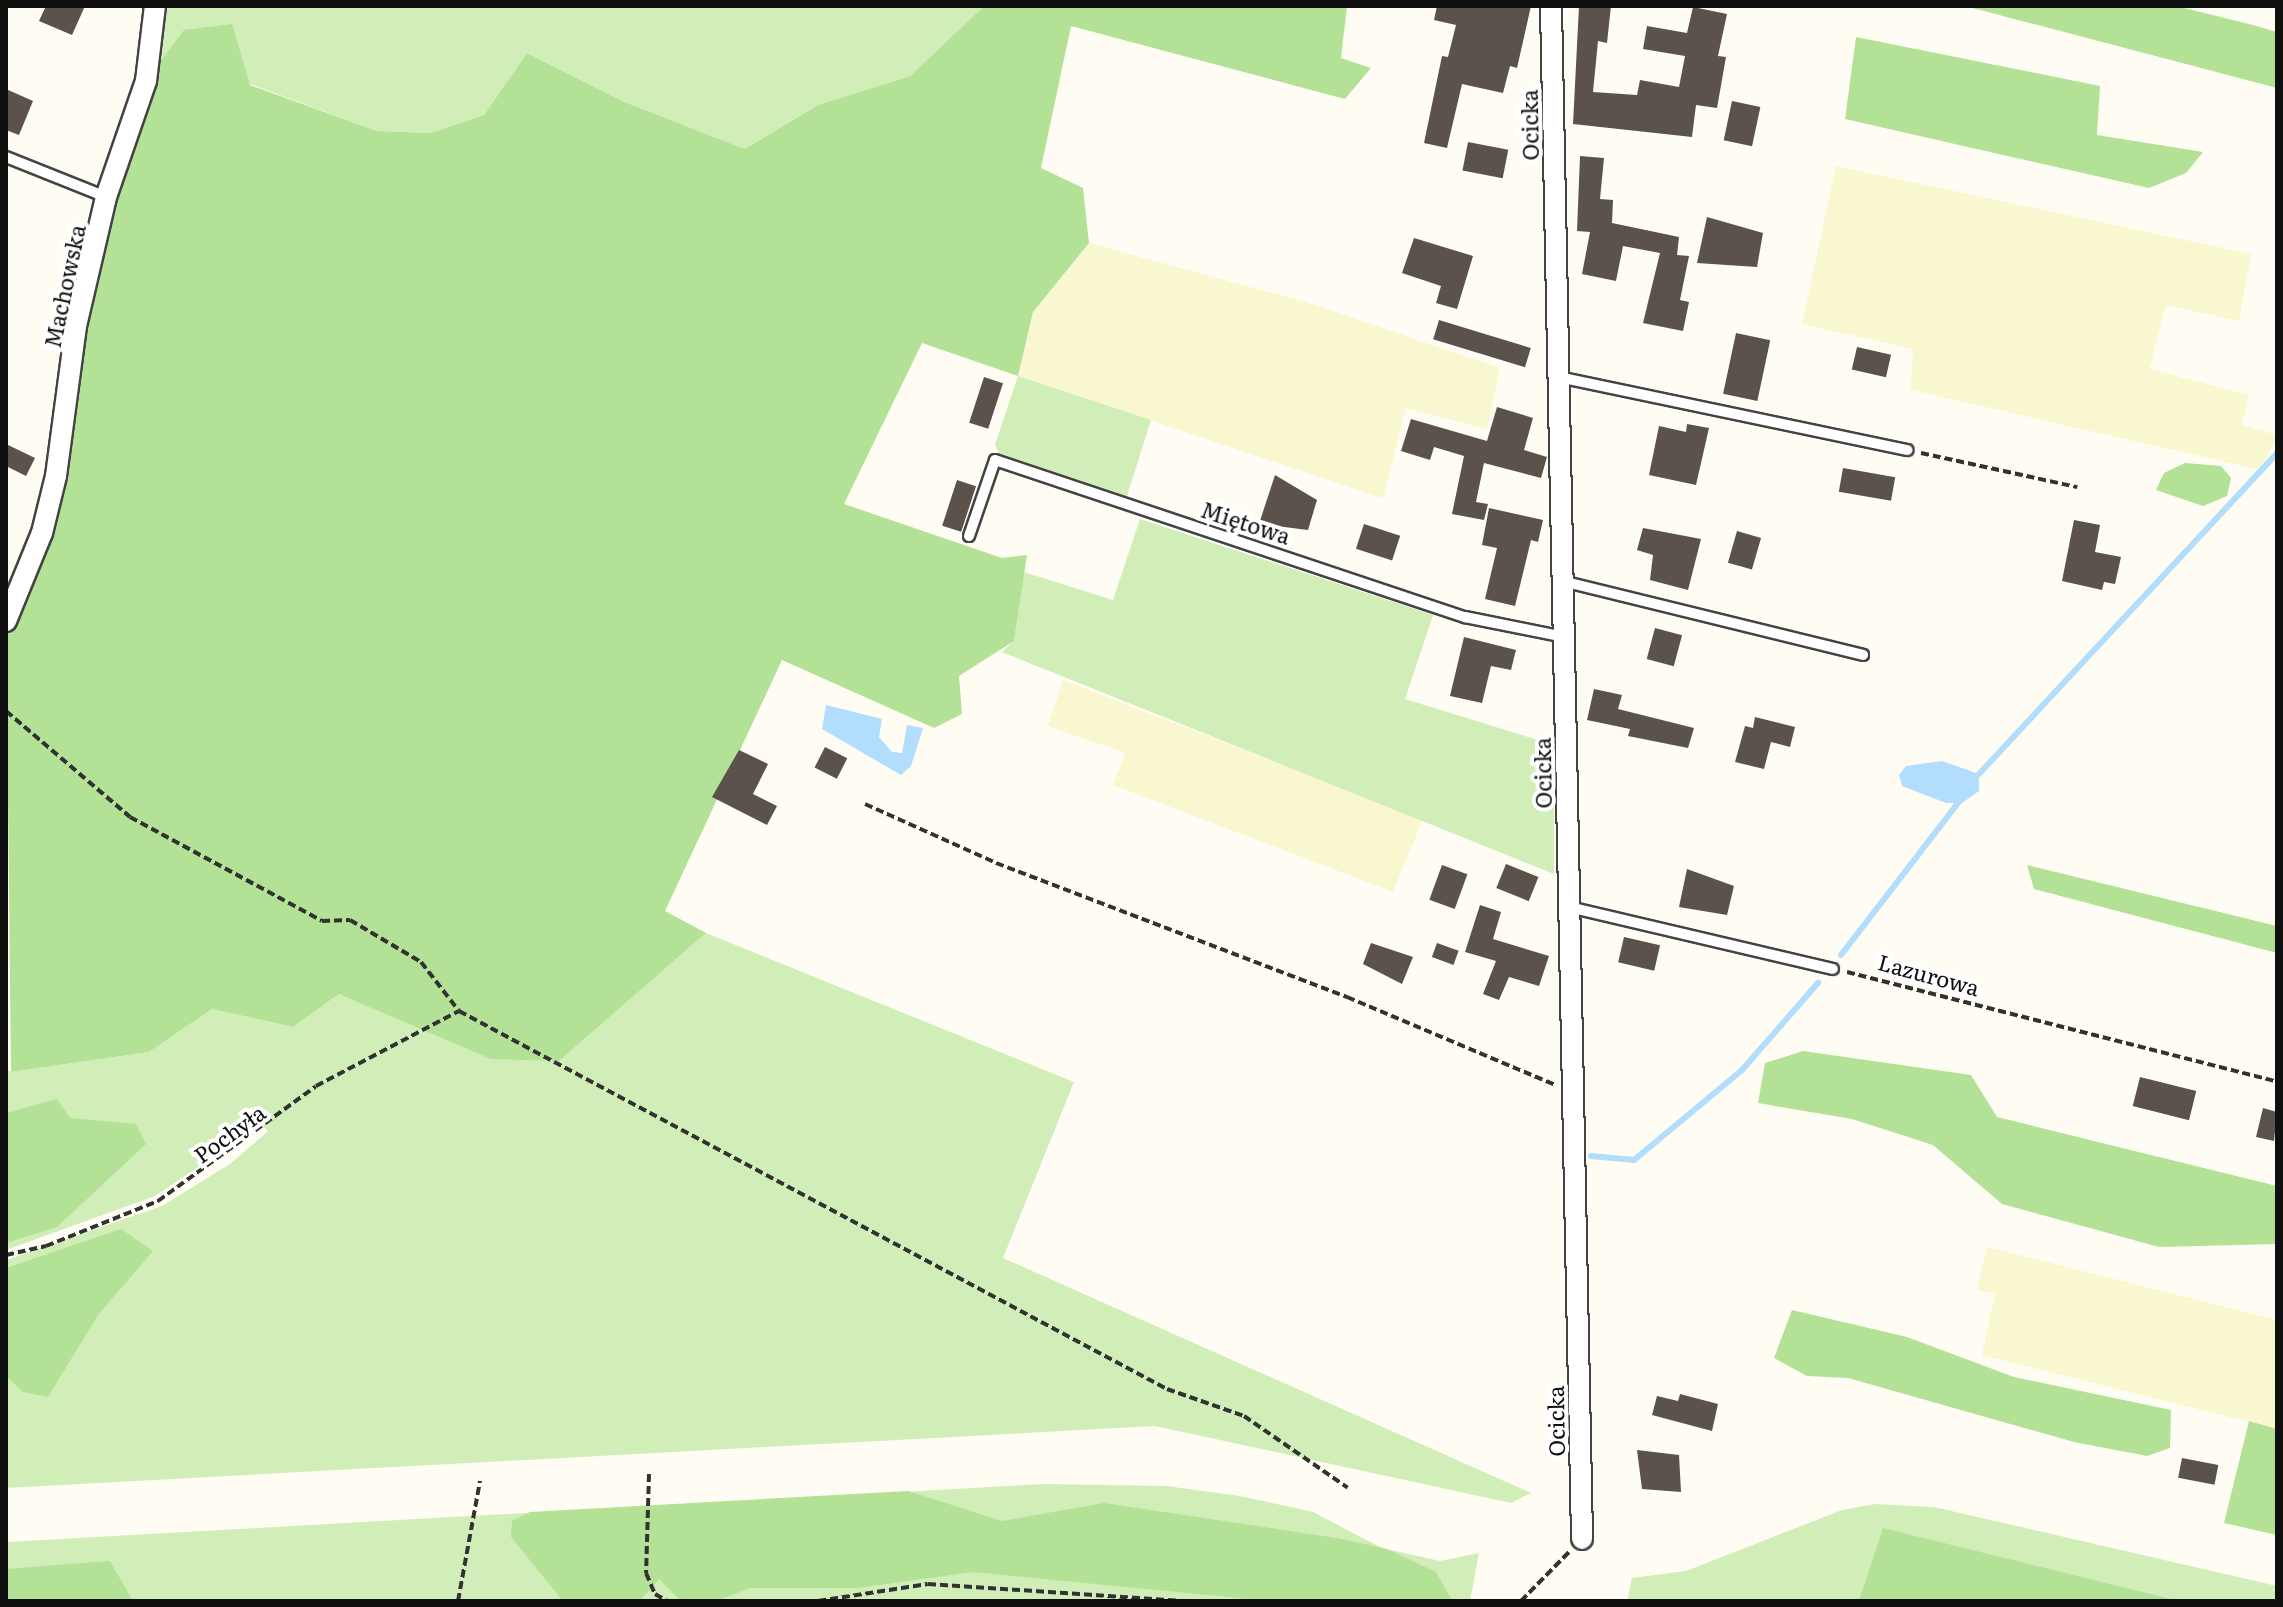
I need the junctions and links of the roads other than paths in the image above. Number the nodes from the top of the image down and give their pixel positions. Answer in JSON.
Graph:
{"nodes":[{"id":1,"x":155,"y":6,"type":"edge"},
{"id":2,"x":1551,"y":6,"type":"edge"},
{"id":3,"x":6,"y":157,"type":"edge"},
{"id":4,"x":106,"y":197,"type":"junction"},
{"id":5,"x":1558,"y":377,"type":"junction"},
{"id":6,"x":1907,"y":450,"type":"road end"},
{"id":7,"x":969,"y":536,"type":"dead end"},
{"id":8,"x":1562,"y":581,"type":"junction"},
{"id":9,"x":6,"y":621,"type":"edge"},
{"id":10,"x":1564,"y":637,"type":"junction"},
{"id":11,"x":1863,"y":655,"type":"dead end"},
{"id":12,"x":1569,"y":907,"type":"junction"},
{"id":13,"x":1833,"y":969,"type":"road end"},
{"id":14,"x":1582,"y":1539,"type":"road end"}],
"edges":[{"from":1,"to":4,"type":"street","name":"Machowska"},
{"from":2,"to":5,"type":"street","name":"Ocicka"},
{"from":3,"to":4,"type":"lane"},
{"from":4,"to":9,"type":"street","name":"Machowska"},
{"from":5,"to":6,"type":"lane"},
{"from":5,"to":8,"type":"street","name":"Ocicka"},
{"from":7,"to":10,"type":"lane","name":"Miętowa"},
{"from":8,"to":10,"type":"street","name":"Ocicka"},
{"from":8,"to":11,"type":"lane"},
{"from":10,"to":12,"type":"street","name":"Ocicka"},
{"from":12,"to":13,"type":"lane"},
{"from":12,"to":14,"type":"street","name":"Ocicka"}]}
